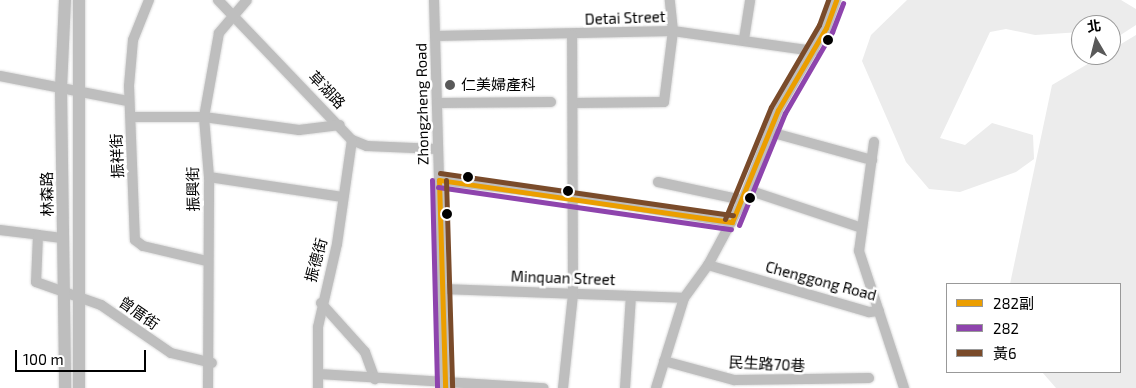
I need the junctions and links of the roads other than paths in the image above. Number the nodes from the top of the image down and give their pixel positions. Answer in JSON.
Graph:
{"nodes":[{"id":1,"x":65,"y":0,"type":"edge"},
{"id":2,"x":79,"y":0,"type":"edge"},
{"id":3,"x":149,"y":0,"type":"edge"},
{"id":4,"x":218,"y":0,"type":"edge"},
{"id":5,"x":247,"y":0,"type":"edge"},
{"id":6,"x":670,"y":0,"type":"edge"},
{"id":7,"x":750,"y":0,"type":"edge"},
{"id":8,"x":836,"y":0,"type":"edge"},
{"id":9,"x":434,"y":2,"type":"edge"},
{"id":10,"x":233,"y":15,"type":"junction"},
{"id":11,"x":673,"y":31,"type":"junction"},
{"id":12,"x":572,"y":35,"type":"junction"},
{"id":13,"x":435,"y":36,"type":"junction"},
{"id":14,"x":744,"y":39,"type":"junction"},
{"id":15,"x":814,"y":51,"type":"junction"},
{"id":16,"x":0,"y":76,"type":"edge"},
{"id":17,"x":61,"y":88,"type":"junction"},
{"id":18,"x":76,"y":92,"type":"junction"},
{"id":19,"x":128,"y":101,"type":"junction"},
{"id":20,"x":551,"y":102,"type":"dead end"},
{"id":21,"x":438,"y":103,"type":"junction"},
{"id":22,"x":573,"y":103,"type":"junction"},
{"id":23,"x":131,"y":117,"type":"junction"},
{"id":24,"x":204,"y":118,"type":"junction"},
{"id":25,"x":340,"y":125,"type":"junction"},
{"id":26,"x":770,"y":132,"type":"junction"},
{"id":27,"x":352,"y":140,"type":"junction"},
{"id":28,"x":874,"y":142,"type":"dead end"},
{"id":29,"x":437,"y":149,"type":"junction"},
{"id":30,"x":872,"y":160,"type":"junction"},
{"id":31,"x":209,"y":177,"type":"junction"},
{"id":32,"x":439,"y":180,"type":"junction"},
{"id":33,"x":658,"y":182,"type":"dead end"},
{"id":34,"x":746,"y":195,"type":"junction"},
{"id":35,"x":573,"y":196,"type":"junction"},
{"id":36,"x":343,"y":197,"type":"junction"},
{"id":37,"x":732,"y":222,"type":"junction"},
{"id":38,"x":860,"y":227,"type":"junction"},
{"id":39,"x":0,"y":230,"type":"edge"},
{"id":40,"x":38,"y":235,"type":"junction"},
{"id":41,"x":64,"y":238,"type":"junction"},
{"id":42,"x":207,"y":260,"type":"junction"},
{"id":43,"x":708,"y":265,"type":"junction"},
{"id":44,"x":441,"y":289,"type":"junction"},
{"id":45,"x":71,"y":293,"type":"junction"},
{"id":46,"x":572,"y":294,"type":"junction"},
{"id":47,"x":631,"y":296,"type":"junction"},
{"id":48,"x":684,"y":298,"type":"junction"},
{"id":49,"x":321,"y":303,"type":"junction"},
{"id":50,"x":879,"y":311,"type":"junction"},
{"id":51,"x":664,"y":361,"type":"junction"},
{"id":52,"x":212,"y":364,"type":"junction"},
{"id":53,"x":319,"y":374,"type":"junction"},
{"id":54,"x":869,"y":378,"type":"dead end"},
{"id":55,"x":375,"y":379,"type":"junction"},
{"id":56,"x":445,"y":385,"type":"edge"},
{"id":57,"x":65,"y":388,"type":"edge"},
{"id":58,"x":79,"y":388,"type":"edge"},
{"id":59,"x":208,"y":388,"type":"edge"},
{"id":60,"x":318,"y":388,"type":"edge"},
{"id":61,"x":544,"y":388,"type":"edge"},
{"id":62,"x":563,"y":388,"type":"edge"},
{"id":63,"x":625,"y":388,"type":"edge"},
{"id":64,"x":656,"y":388,"type":"edge"},
{"id":65,"x":904,"y":388,"type":"edge"}],
"edges":[{"from":1,"to":17,"type":"main road","name":"林森路"},
{"from":2,"to":18,"type":"main road","name":"林森路"},
{"from":3,"to":19,"type":"street","name":"振祥街"},
{"from":4,"to":10,"type":"street","name":"草湖路"},
{"from":5,"to":10,"type":"street","name":"振興街"},
{"from":6,"to":11,"type":"street"},
{"from":7,"to":14,"type":"street"},
{"from":8,"to":15,"type":"street"},
{"from":9,"to":13,"type":"street","name":"Zhongzheng Road"},
{"from":10,"to":24,"type":"street","name":"振興街"},
{"from":10,"to":25,"type":"street","name":"草湖路"},
{"from":11,"to":12,"type":"street","name":"Detai Street"},
{"from":11,"to":14,"type":"street","name":"Detai Street"},
{"from":11,"to":22,"type":"street"},
{"from":12,"to":13,"type":"street","name":"Detai Street"},
{"from":12,"to":22,"type":"street"},
{"from":13,"to":21,"type":"street","name":"Zhongzheng Road"},
{"from":14,"to":15,"type":"street","name":"Detai Street"},
{"from":15,"to":26,"type":"street"},
{"from":16,"to":17,"type":"street"},
{"from":17,"to":18,"type":"street"},
{"from":17,"to":41,"type":"main road","name":"林森路"},
{"from":18,"to":19,"type":"street"},
{"from":18,"to":45,"type":"main road","name":"林森路"},
{"from":19,"to":23,"type":"street","name":"振祥街"},
{"from":20,"to":21,"type":"street"},
{"from":21,"to":29,"type":"street","name":"Zhongzheng Road"},
{"from":22,"to":35,"type":"street"},
{"from":23,"to":24,"type":"street"},
{"from":23,"to":42,"type":"street","name":"振祥街"},
{"from":24,"to":25,"type":"street"},
{"from":24,"to":31,"type":"street","name":"振興街"},
{"from":25,"to":27,"type":"street","name":"草湖路"},
{"from":26,"to":30,"type":"street"},
{"from":26,"to":34,"type":"street"},
{"from":27,"to":29,"type":"street"},
{"from":27,"to":36,"type":"street","name":"振德街"},
{"from":28,"to":30,"type":"street"},
{"from":29,"to":32,"type":"street","name":"Zhongzheng Road"},
{"from":30,"to":38,"type":"street"},
{"from":31,"to":36,"type":"street"},
{"from":31,"to":42,"type":"street","name":"振興街"},
{"from":32,"to":35,"type":"street"},
{"from":32,"to":44,"type":"street","name":"Zhongzheng Road"},
{"from":33,"to":34,"type":"street"},
{"from":34,"to":37,"type":"street"},
{"from":34,"to":38,"type":"street"},
{"from":35,"to":37,"type":"street"},
{"from":35,"to":46,"type":"street"},
{"from":36,"to":49,"type":"street","name":"振德街"},
{"from":37,"to":43,"type":"street"},
{"from":38,"to":50,"type":"street"},
{"from":39,"to":40,"type":"street"},
{"from":40,"to":41,"type":"street"},
{"from":40,"to":45,"type":"street","name":"曾厝街"},
{"from":41,"to":45,"type":"main road","name":"林森路"},
{"from":42,"to":52,"type":"street","name":"振興街"},
{"from":43,"to":48,"type":"street"},
{"from":43,"to":50,"type":"street","name":"Chenggong Road"},
{"from":44,"to":46,"type":"street","name":"Minquan Street"},
{"from":44,"to":56,"type":"street","name":"Zhongzheng Road"},
{"from":45,"to":52,"type":"street","name":"曾厝街"},
{"from":45,"to":57,"type":"main road","name":"林森路"},
{"from":45,"to":58,"type":"main road","name":"林森路"},
{"from":46,"to":47,"type":"street","name":"Minquan Street"},
{"from":46,"to":62,"type":"street"},
{"from":47,"to":48,"type":"street","name":"Minquan Street"},
{"from":47,"to":63,"type":"street"},
{"from":48,"to":51,"type":"street"},
{"from":49,"to":53,"type":"street","name":"振德街"},
{"from":49,"to":55,"type":"street"},
{"from":50,"to":65,"type":"street","name":"Chenggong Road"},
{"from":51,"to":54,"type":"street","name":"民生路70巷"},
{"from":51,"to":64,"type":"street"},
{"from":52,"to":59,"type":"street","name":"振興街"},
{"from":53,"to":55,"type":"street"},
{"from":53,"to":60,"type":"street","name":"振德街"},
{"from":55,"to":56,"type":"street"},
{"from":56,"to":61,"type":"street"}]}
